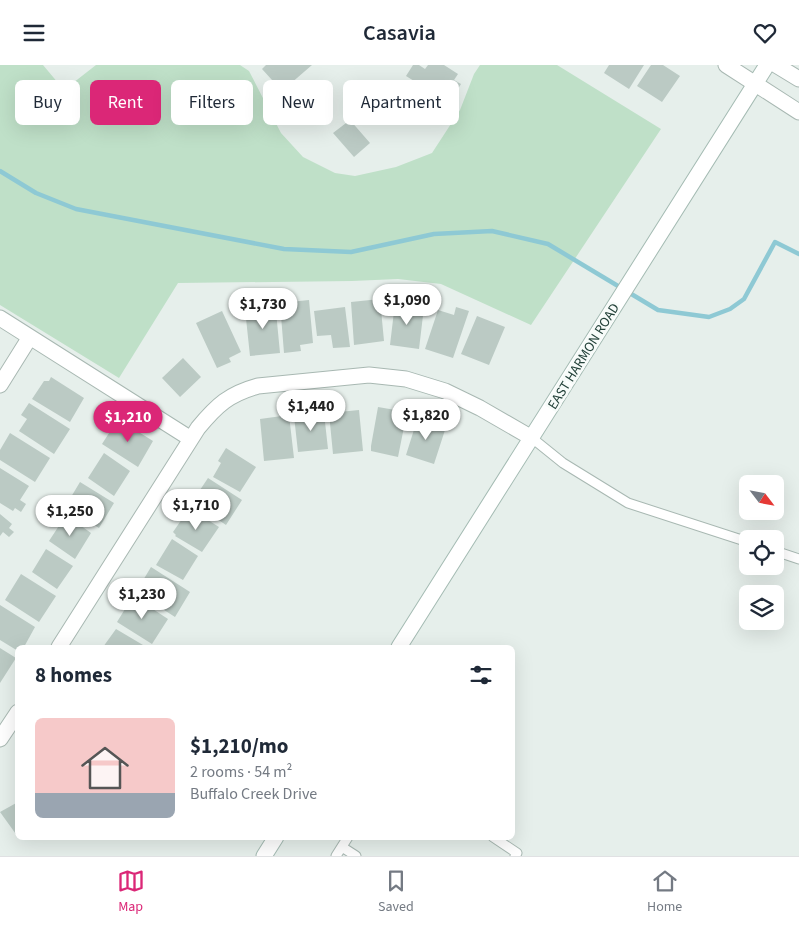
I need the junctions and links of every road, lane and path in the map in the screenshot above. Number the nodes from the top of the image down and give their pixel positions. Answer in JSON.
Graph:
{"nodes":[{"id":1,"x":726,"y":65,"type":"edge"},
{"id":2,"x":767,"y":65,"type":"edge"},
{"id":3,"x":776,"y":65,"type":"edge"},
{"id":4,"x":799,"y":79,"type":"edge"},
{"id":5,"x":755,"y":84,"type":"junction"},
{"id":6,"x":799,"y":112,"type":"edge"},
{"id":7,"x":0,"y":318,"type":"edge"},
{"id":8,"x":30,"y":337,"type":"junction"},
{"id":9,"x":0,"y":385,"type":"edge"},
{"id":10,"x":532,"y":438,"type":"junction"},
{"id":11,"x":191,"y":439,"type":"junction"},
{"id":12,"x":739,"y":539,"type":"edge"},
{"id":13,"x":784,"y":554,"type":"edge"},
{"id":14,"x":799,"y":559,"type":"edge"},
{"id":15,"x":60,"y":645,"type":"edge"},
{"id":16,"x":400,"y":645,"type":"edge"},
{"id":17,"x":15,"y":716,"type":"edge"},
{"id":18,"x":0,"y":739,"type":"edge"},
{"id":19,"x":274,"y":840,"type":"edge"},
{"id":20,"x":346,"y":840,"type":"edge"},
{"id":21,"x":498,"y":840,"type":"edge"},
{"id":22,"x":342,"y":847,"type":"junction"},
{"id":23,"x":264,"y":856,"type":"edge"},
{"id":24,"x":336,"y":856,"type":"edge"},
{"id":25,"x":356,"y":856,"type":"edge"},
{"id":26,"x":515,"y":856,"type":"edge"}],
"edges":[{"from":1,"to":5,"type":"street"},
{"from":2,"to":5,"type":"street","name":"EAST HARMON ROAD"},
{"from":3,"to":4,"type":"street"},
{"from":5,"to":6,"type":"street"},
{"from":5,"to":10,"type":"street","name":"EAST HARMON ROAD"},
{"from":7,"to":8,"type":"street"},
{"from":8,"to":9,"type":"street"},
{"from":8,"to":11,"type":"street"},
{"from":10,"to":11,"type":"street"},
{"from":10,"to":12,"type":"lane"},
{"from":10,"to":16,"type":"street","name":"EAST HARMON ROAD"},
{"from":11,"to":15,"type":"street"},
{"from":13,"to":14,"type":"lane"},
{"from":17,"to":18,"type":"street"},
{"from":19,"to":23,"type":"street"},
{"from":20,"to":22,"type":"lane"},
{"from":21,"to":26,"type":"lane"},
{"from":22,"to":24,"type":"lane"},
{"from":22,"to":25,"type":"lane"}]}
